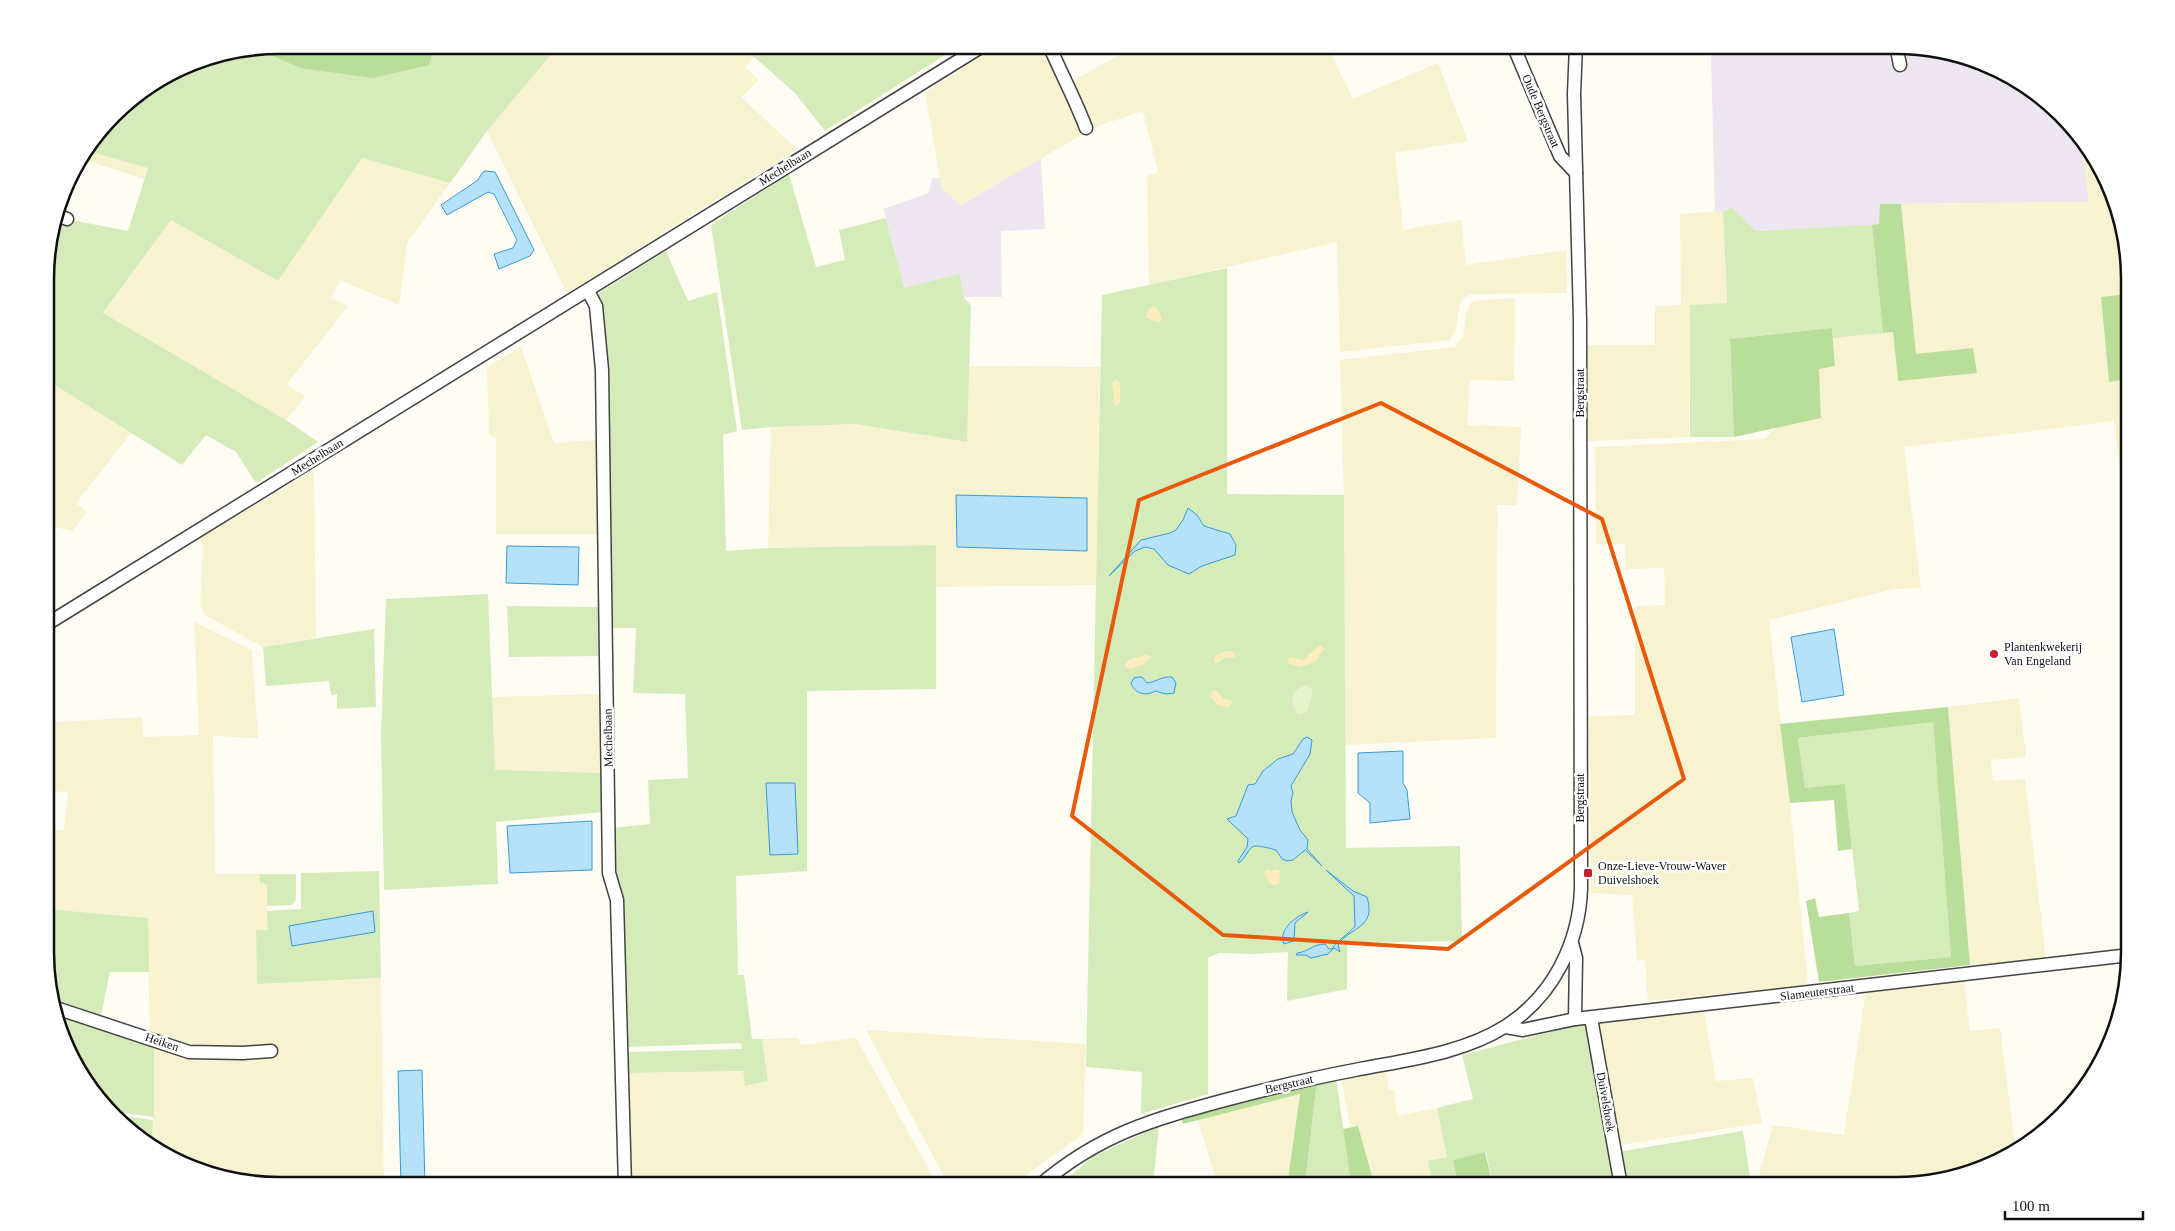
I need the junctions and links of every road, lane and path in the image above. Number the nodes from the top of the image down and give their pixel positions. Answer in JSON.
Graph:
{"nodes":[{"id":1,"x":970,"y":54,"type":"edge"},
{"id":2,"x":1053,"y":54,"type":"edge"},
{"id":3,"x":1517,"y":54,"type":"edge"},
{"id":4,"x":1576,"y":54,"type":"edge"},
{"id":5,"x":1898,"y":54,"type":"edge"},
{"id":6,"x":1900,"y":65,"type":"dead end"},
{"id":7,"x":1086,"y":128,"type":"dead end"},
{"id":8,"x":1576,"y":173,"type":"junction"},
{"id":9,"x":588,"y":291,"type":"junction"},
{"id":10,"x":54,"y":620,"type":"edge"},
{"id":11,"x":1572,"y":943,"type":"junction"},
{"id":12,"x":2121,"y":956,"type":"edge"},
{"id":13,"x":61,"y":1010,"type":"edge"},
{"id":14,"x":1575,"y":1018,"type":"junction"},
{"id":15,"x":1591,"y":1018,"type":"junction"},
{"id":16,"x":1506,"y":1026,"type":"junction"},
{"id":17,"x":271,"y":1051,"type":"dead end"},
{"id":18,"x":624,"y":1177,"type":"edge"},
{"id":19,"x":1049,"y":1177,"type":"edge"},
{"id":20,"x":1619,"y":1177,"type":"edge"}],
"edges":[{"from":1,"to":9,"type":"street","name":"Mechelbaan"},
{"from":2,"to":7,"type":"street"},
{"from":3,"to":8,"type":"street","name":"Oude Bergstraat"},
{"from":4,"to":8,"type":"street","name":"Bergstraat"},
{"from":5,"to":6,"type":"street"},
{"from":8,"to":11,"type":"street","name":"Bergstraat"},
{"from":9,"to":10,"type":"street","name":"Mechelbaan"},
{"from":9,"to":18,"type":"street","name":"Mechelbaan"},
{"from":11,"to":14,"type":"street"},
{"from":11,"to":16,"type":"street","name":"Bergstraat"},
{"from":12,"to":15,"type":"street","name":"Slameuterstraat"},
{"from":13,"to":17,"type":"street","name":"Heiken"},
{"from":14,"to":15,"type":"street","name":"Slameuterstraat"},
{"from":14,"to":16,"type":"street","name":"Slameuterstraat"},
{"from":15,"to":20,"type":"street","name":"Duivelshoek"},
{"from":16,"to":19,"type":"street","name":"Bergstraat"}]}
